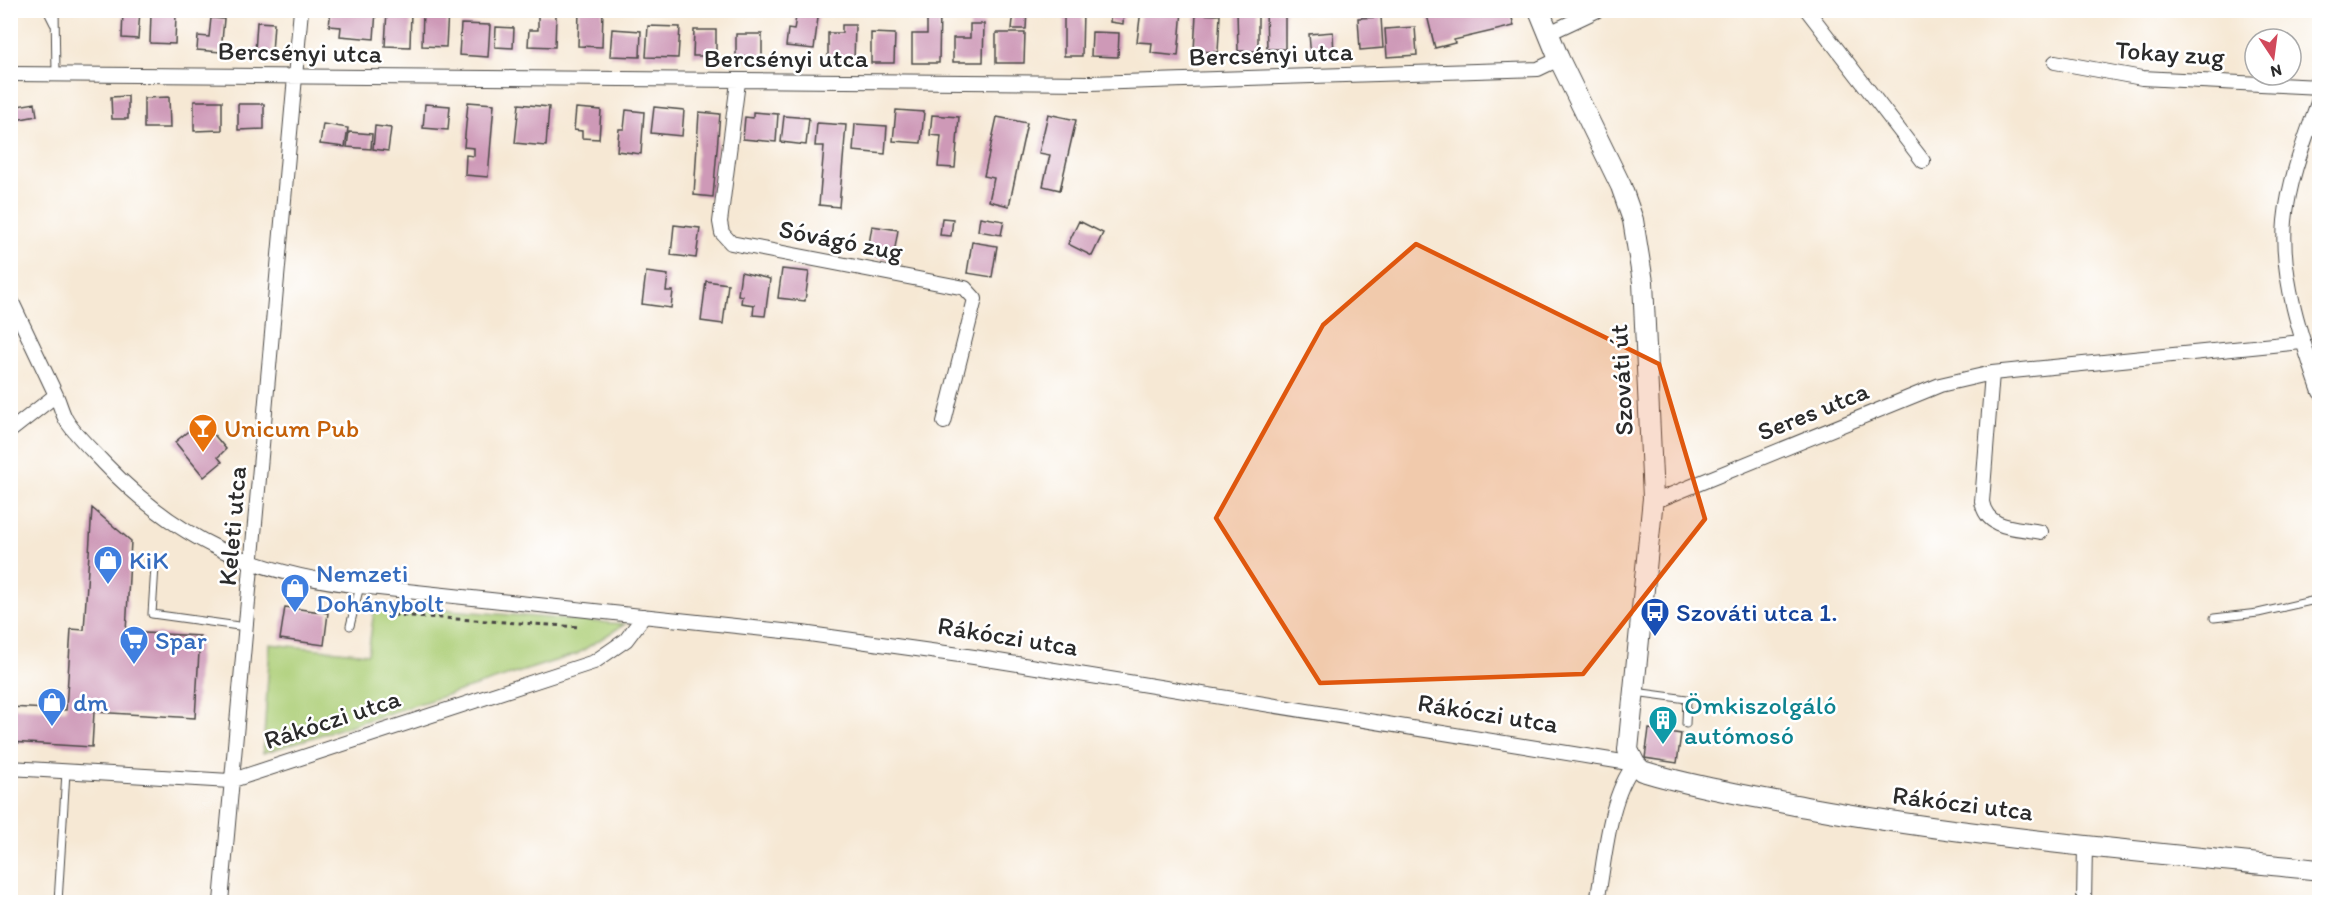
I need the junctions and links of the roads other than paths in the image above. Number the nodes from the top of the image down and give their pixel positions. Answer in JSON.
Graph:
{"nodes":[{"id":1,"x":47,"y":10,"type":"edge"},
{"id":2,"x":55,"y":10,"type":"edge"},
{"id":3,"x":301,"y":10,"type":"edge"},
{"id":4,"x":1539,"y":10,"type":"edge"},
{"id":5,"x":1599,"y":10,"type":"edge"},
{"id":6,"x":1807,"y":10,"type":"edge"},
{"id":7,"x":55,"y":26,"type":"junction"},
{"id":8,"x":1549,"y":33,"type":"junction"},
{"id":9,"x":1559,"y":59,"type":"junction"},
{"id":10,"x":2055,"y":62,"type":"dead end"},
{"id":11,"x":10,"y":74,"type":"edge"},
{"id":12,"x":56,"y":74,"type":"junction"},
{"id":13,"x":295,"y":76,"type":"junction"},
{"id":14,"x":738,"y":82,"type":"junction"},
{"id":15,"x":2319,"y":87,"type":"edge"},
{"id":16,"x":2319,"y":97,"type":"edge"},
{"id":17,"x":1923,"y":161,"type":"dead end"},
{"id":18,"x":10,"y":298,"type":"edge"},
{"id":19,"x":2302,"y":342,"type":"junction"},
{"id":20,"x":1992,"y":373,"type":"junction"},
{"id":21,"x":2319,"y":392,"type":"edge"},
{"id":22,"x":56,"y":395,"type":"junction"},
{"id":23,"x":944,"y":422,"type":"dead end"},
{"id":24,"x":10,"y":431,"type":"edge"},
{"id":25,"x":1653,"y":498,"type":"junction"},
{"id":26,"x":2041,"y":532,"type":"dead end"},
{"id":27,"x":253,"y":565,"type":"junction"},
{"id":28,"x":155,"y":566,"type":"dead end"},
{"id":29,"x":360,"y":586,"type":"junction"},
{"id":30,"x":2319,"y":599,"type":"edge"},
{"id":31,"x":644,"y":616,"type":"junction"},
{"id":32,"x":2214,"y":618,"type":"dead end"},
{"id":33,"x":350,"y":626,"type":"dead end"},
{"id":34,"x":246,"y":627,"type":"junction"},
{"id":35,"x":1635,"y":692,"type":"junction"},
{"id":36,"x":1686,"y":724,"type":"dead end"},
{"id":37,"x":1635,"y":764,"type":"junction"},
{"id":38,"x":10,"y":768,"type":"edge"},
{"id":39,"x":66,"y":772,"type":"junction"},
{"id":40,"x":230,"y":781,"type":"junction"},
{"id":41,"x":2085,"y":845,"type":"junction"},
{"id":42,"x":2319,"y":870,"type":"edge"},
{"id":43,"x":58,"y":903,"type":"edge"},
{"id":44,"x":220,"y":903,"type":"edge"},
{"id":45,"x":1597,"y":903,"type":"edge"},
{"id":46,"x":2084,"y":903,"type":"edge"}],
"edges":[{"from":1,"to":7,"type":"lane"},
{"from":2,"to":7,"type":"lane"},
{"from":3,"to":13,"type":"street","name":"Keleti utca"},
{"from":4,"to":8,"type":"main road","name":"Szováti út"},
{"from":5,"to":8,"type":"street"},
{"from":6,"to":17,"type":"street"},
{"from":7,"to":12,"type":"lane"},
{"from":8,"to":9,"type":"main road","name":"Szováti út"},
{"from":9,"to":14,"type":"street","name":"Bercsényi utca"},
{"from":9,"to":25,"type":"main road","name":"Szováti út"},
{"from":10,"to":15,"type":"street","name":"Tokay zug"},
{"from":11,"to":12,"type":"street","name":"Bercsényi utca"},
{"from":12,"to":13,"type":"street","name":"Bercsényi utca"},
{"from":13,"to":14,"type":"street","name":"Bercsényi utca"},
{"from":13,"to":27,"type":"street","name":"Keleti utca"},
{"from":14,"to":23,"type":"street","name":"Sóvágó zug"},
{"from":16,"to":19,"type":"street"},
{"from":18,"to":22,"type":"street","name":"Rákóczi utca"},
{"from":19,"to":20,"type":"street","name":"Seres utca"},
{"from":19,"to":21,"type":"street"},
{"from":20,"to":25,"type":"street","name":"Seres utca"},
{"from":20,"to":26,"type":"street"},
{"from":22,"to":24,"type":"street"},
{"from":22,"to":27,"type":"street","name":"Rákóczi utca"},
{"from":25,"to":35,"type":"main road","name":"Szováti út"},
{"from":27,"to":29,"type":"street","name":"Rákóczi utca"},
{"from":27,"to":34,"type":"street","name":"Keleti utca"},
{"from":28,"to":34,"type":"lane"},
{"from":29,"to":31,"type":"street","name":"Rákóczi utca"},
{"from":29,"to":33,"type":"lane"},
{"from":30,"to":32,"type":"lane"},
{"from":31,"to":37,"type":"street","name":"Rákóczi utca"},
{"from":31,"to":40,"type":"street","name":"Rákóczi utca"},
{"from":34,"to":40,"type":"street","name":"Keleti utca"},
{"from":35,"to":36,"type":"lane"},
{"from":35,"to":37,"type":"main road","name":"Szováti út"},
{"from":37,"to":41,"type":"main road","name":"Rákóczi utca"},
{"from":37,"to":45,"type":"street"},
{"from":38,"to":39,"type":"street","name":"Rákóczi utca"},
{"from":39,"to":40,"type":"street","name":"Rákóczi utca"},
{"from":39,"to":43,"type":"lane"},
{"from":40,"to":44,"type":"street","name":"Keleti utca"},
{"from":41,"to":42,"type":"main road","name":"Rákóczi utca"},
{"from":41,"to":46,"type":"street"}]}
